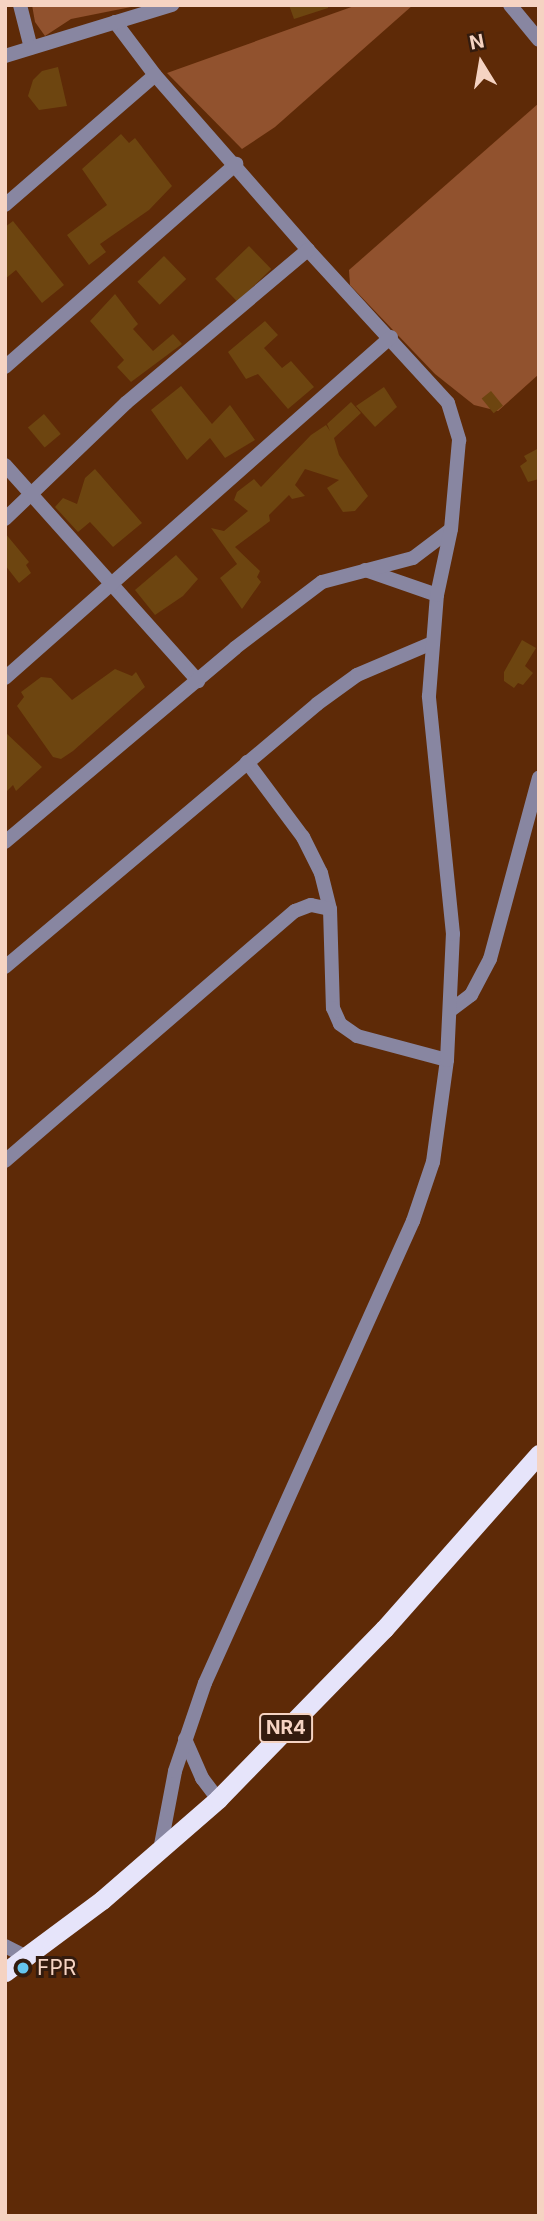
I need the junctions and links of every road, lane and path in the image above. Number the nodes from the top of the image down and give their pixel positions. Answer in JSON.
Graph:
{"nodes":[{"id":1,"x":20,"y":5,"type":"edge"},
{"id":2,"x":172,"y":5,"type":"edge"},
{"id":3,"x":510,"y":5,"type":"edge"},
{"id":4,"x":116,"y":22,"type":"junction"},
{"id":5,"x":539,"y":40,"type":"edge"},
{"id":6,"x":31,"y":48,"type":"junction"},
{"id":7,"x":5,"y":56,"type":"edge"},
{"id":8,"x":155,"y":75,"type":"junction"},
{"id":9,"x":236,"y":164,"type":"junction"},
{"id":10,"x":5,"y":205,"type":"edge"},
{"id":11,"x":308,"y":250,"type":"junction"},
{"id":12,"x":391,"y":337,"type":"junction"},
{"id":13,"x":5,"y":367,"type":"edge"},
{"id":14,"x":5,"y":465,"type":"edge"},
{"id":15,"x":33,"y":495,"type":"junction"},
{"id":16,"x":5,"y":519,"type":"edge"},
{"id":17,"x":451,"y":529,"type":"junction"},
{"id":18,"x":363,"y":569,"type":"junction"},
{"id":19,"x":113,"y":584,"type":"junction"},
{"id":20,"x":437,"y":595,"type":"junction"},
{"id":21,"x":432,"y":643,"type":"junction"},
{"id":22,"x":5,"y":678,"type":"edge"},
{"id":23,"x":198,"y":681,"type":"junction"},
{"id":24,"x":247,"y":762,"type":"junction"},
{"id":25,"x":539,"y":778,"type":"edge"},
{"id":26,"x":5,"y":842,"type":"edge"},
{"id":27,"x":330,"y":909,"type":"junction"},
{"id":28,"x":5,"y":967,"type":"edge"},
{"id":29,"x":451,"y":1010,"type":"junction"},
{"id":30,"x":447,"y":1060,"type":"junction"},
{"id":31,"x":5,"y":1161,"type":"edge"},
{"id":32,"x":539,"y":1454,"type":"edge"},
{"id":33,"x":185,"y":1739,"type":"junction"},
{"id":34,"x":218,"y":1799,"type":"junction"},
{"id":35,"x":160,"y":1850,"type":"junction"},
{"id":36,"x":5,"y":1946,"type":"edge"},
{"id":37,"x":29,"y":1958,"type":"junction"},
{"id":38,"x":5,"y":1972,"type":"edge"}],
"edges":[{"from":1,"to":6,"type":"street"},
{"from":2,"to":4,"type":"street"},
{"from":3,"to":5,"type":"street"},
{"from":4,"to":6,"type":"street"},
{"from":4,"to":8,"type":"street"},
{"from":6,"to":7,"type":"street"},
{"from":8,"to":9,"type":"street"},
{"from":8,"to":10,"type":"street"},
{"from":9,"to":11,"type":"street"},
{"from":9,"to":13,"type":"street"},
{"from":11,"to":12,"type":"street"},
{"from":11,"to":15,"type":"street"},
{"from":12,"to":17,"type":"street"},
{"from":12,"to":19,"type":"street"},
{"from":14,"to":15,"type":"street"},
{"from":15,"to":16,"type":"street"},
{"from":15,"to":19,"type":"street"},
{"from":17,"to":18,"type":"street"},
{"from":17,"to":20,"type":"street"},
{"from":18,"to":20,"type":"street"},
{"from":18,"to":23,"type":"street"},
{"from":19,"to":22,"type":"street"},
{"from":19,"to":23,"type":"street"},
{"from":20,"to":21,"type":"street"},
{"from":21,"to":24,"type":"street"},
{"from":21,"to":29,"type":"street"},
{"from":23,"to":26,"type":"street"},
{"from":24,"to":27,"type":"street"},
{"from":24,"to":28,"type":"street"},
{"from":25,"to":29,"type":"street"},
{"from":27,"to":30,"type":"street"},
{"from":27,"to":31,"type":"street"},
{"from":29,"to":30,"type":"street"},
{"from":30,"to":33,"type":"street"},
{"from":32,"to":34,"type":"highway","number":"NR4"},
{"from":33,"to":34,"type":"street"},
{"from":33,"to":35,"type":"street"},
{"from":34,"to":35,"type":"highway","number":"NR4"},
{"from":35,"to":37,"type":"highway","number":"NR4"},
{"from":36,"to":37,"type":"street"},
{"from":37,"to":38,"type":"highway","number":"NR4"}]}
